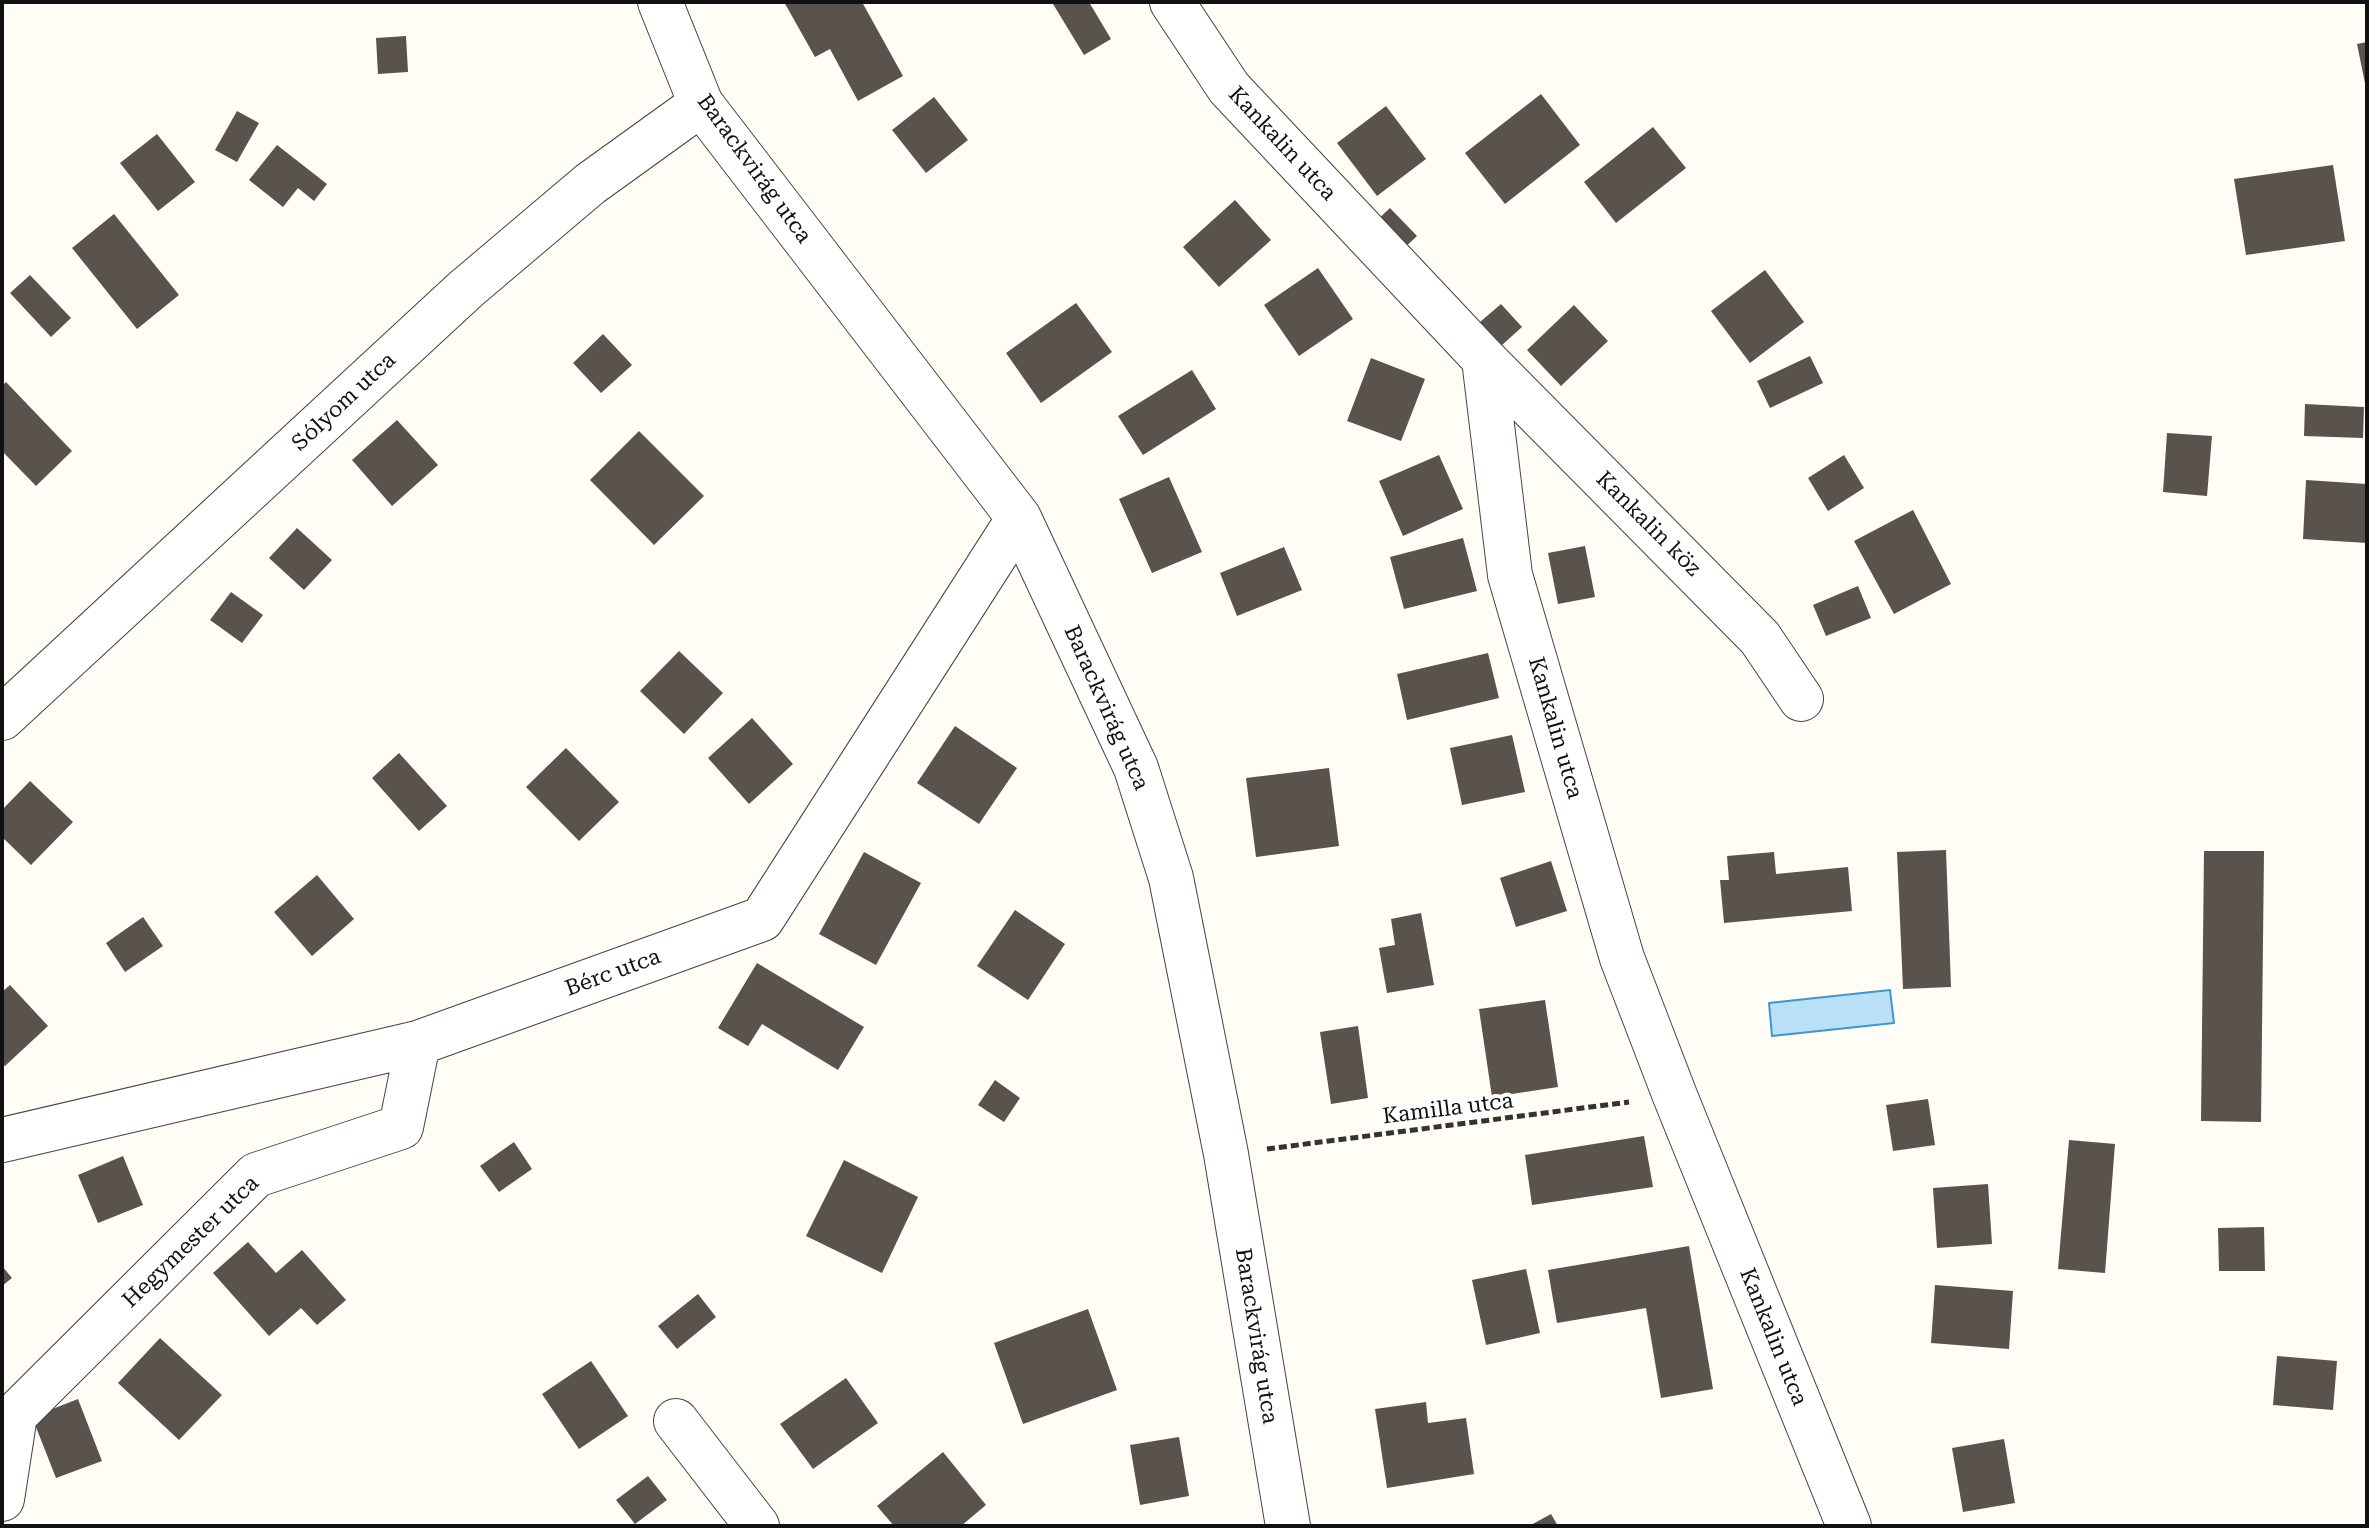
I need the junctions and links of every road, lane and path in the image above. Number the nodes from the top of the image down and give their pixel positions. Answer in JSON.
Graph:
{"nodes":[{"id":1,"x":660,"y":2,"type":"edge"},
{"id":2,"x":1172,"y":2,"type":"edge"},
{"id":3,"x":701,"y":104,"type":"junction"},
{"id":4,"x":1484,"y":359,"type":"junction"},
{"id":5,"x":1019,"y":518,"type":"junction"},
{"id":6,"x":1801,"y":699,"type":"dead end"},
{"id":7,"x":2,"y":718,"type":"edge"},
{"id":8,"x":418,"y":1043,"type":"junction"},
{"id":9,"x":1675,"y":1096,"type":"junction"},
{"id":10,"x":2,"y":1140,"type":"edge"},
{"id":11,"x":1226,"y":1154,"type":"junction"},
{"id":12,"x":676,"y":1421,"type":"dead end"},
{"id":13,"x":2,"y":1499,"type":"edge"},
{"id":14,"x":757,"y":1526,"type":"edge"},
{"id":15,"x":1288,"y":1526,"type":"edge"},
{"id":16,"x":1849,"y":1526,"type":"edge"}],
"edges":[{"from":1,"to":3,"type":"street","name":"Barackvirág utca"},
{"from":2,"to":4,"type":"street","name":"Kankalin utca"},
{"from":3,"to":5,"type":"street","name":"Barackvirág utca"},
{"from":3,"to":7,"type":"street","name":"Sólyom utca"},
{"from":4,"to":6,"type":"street","name":"Kankalin köz"},
{"from":4,"to":9,"type":"street","name":"Kankalin utca"},
{"from":5,"to":8,"type":"street","name":"Bérc utca"},
{"from":5,"to":11,"type":"street","name":"Barackvirág utca"},
{"from":8,"to":10,"type":"street","name":"Bérc utca"},
{"from":8,"to":13,"type":"street","name":"Hegymester utca"},
{"from":9,"to":11,"type":"path","name":"Kamilla utca"},
{"from":9,"to":16,"type":"street","name":"Kankalin utca"},
{"from":11,"to":15,"type":"street","name":"Barackvirág utca"},
{"from":12,"to":14,"type":"street"}]}
